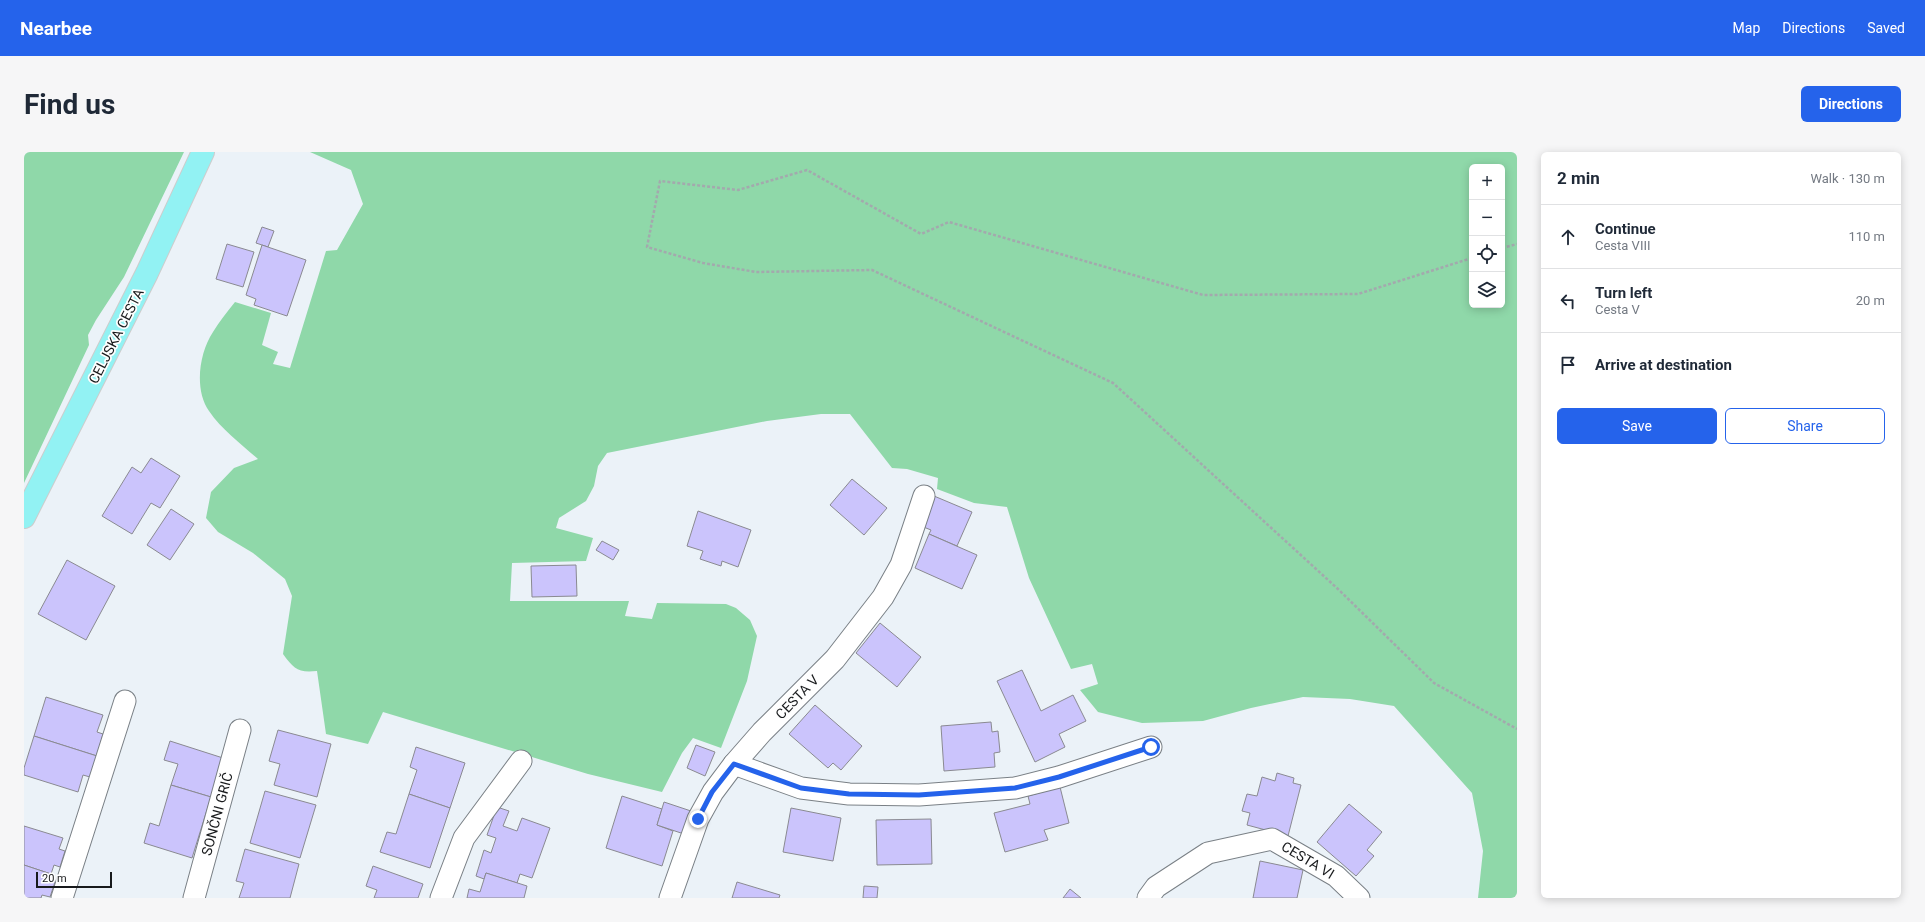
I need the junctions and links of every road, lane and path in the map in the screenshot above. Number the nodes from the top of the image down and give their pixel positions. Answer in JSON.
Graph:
{"nodes":[{"id":1,"x":203,"y":152,"type":"edge"},
{"id":2,"x":1517,"y":244,"type":"edge"},
{"id":3,"x":1505,"y":247,"type":"edge"},
{"id":4,"x":1469,"y":259,"type":"edge"},
{"id":5,"x":924,"y":496,"type":"dead end"},
{"id":6,"x":24,"y":517,"type":"edge"},
{"id":7,"x":125,"y":702,"type":"dead end"},
{"id":8,"x":1517,"y":729,"type":"edge"},
{"id":9,"x":240,"y":730,"type":"dead end"},
{"id":10,"x":1151,"y":747,"type":"dead end"},
{"id":11,"x":521,"y":761,"type":"dead end"},
{"id":12,"x":734,"y":764,"type":"junction"},
{"id":13,"x":62,"y":898,"type":"edge"},
{"id":14,"x":194,"y":898,"type":"edge"},
{"id":15,"x":441,"y":898,"type":"edge"},
{"id":16,"x":670,"y":898,"type":"edge"},
{"id":17,"x":1148,"y":898,"type":"edge"},
{"id":18,"x":1359,"y":898,"type":"edge"}],
"edges":[{"from":1,"to":6,"type":"main road","name":"CELJSKA CESTA"},
{"from":2,"to":3,"type":"path"},
{"from":4,"to":8,"type":"path"},
{"from":5,"to":12,"type":"street","name":"CESTA V"},
{"from":7,"to":13,"type":"street"},
{"from":9,"to":14,"type":"street","name":"SONČNI GRIČ"},
{"from":10,"to":12,"type":"street"},
{"from":11,"to":15,"type":"street"},
{"from":12,"to":16,"type":"street","name":"CESTA V"},
{"from":17,"to":18,"type":"street","name":"CESTA VI"}]}
